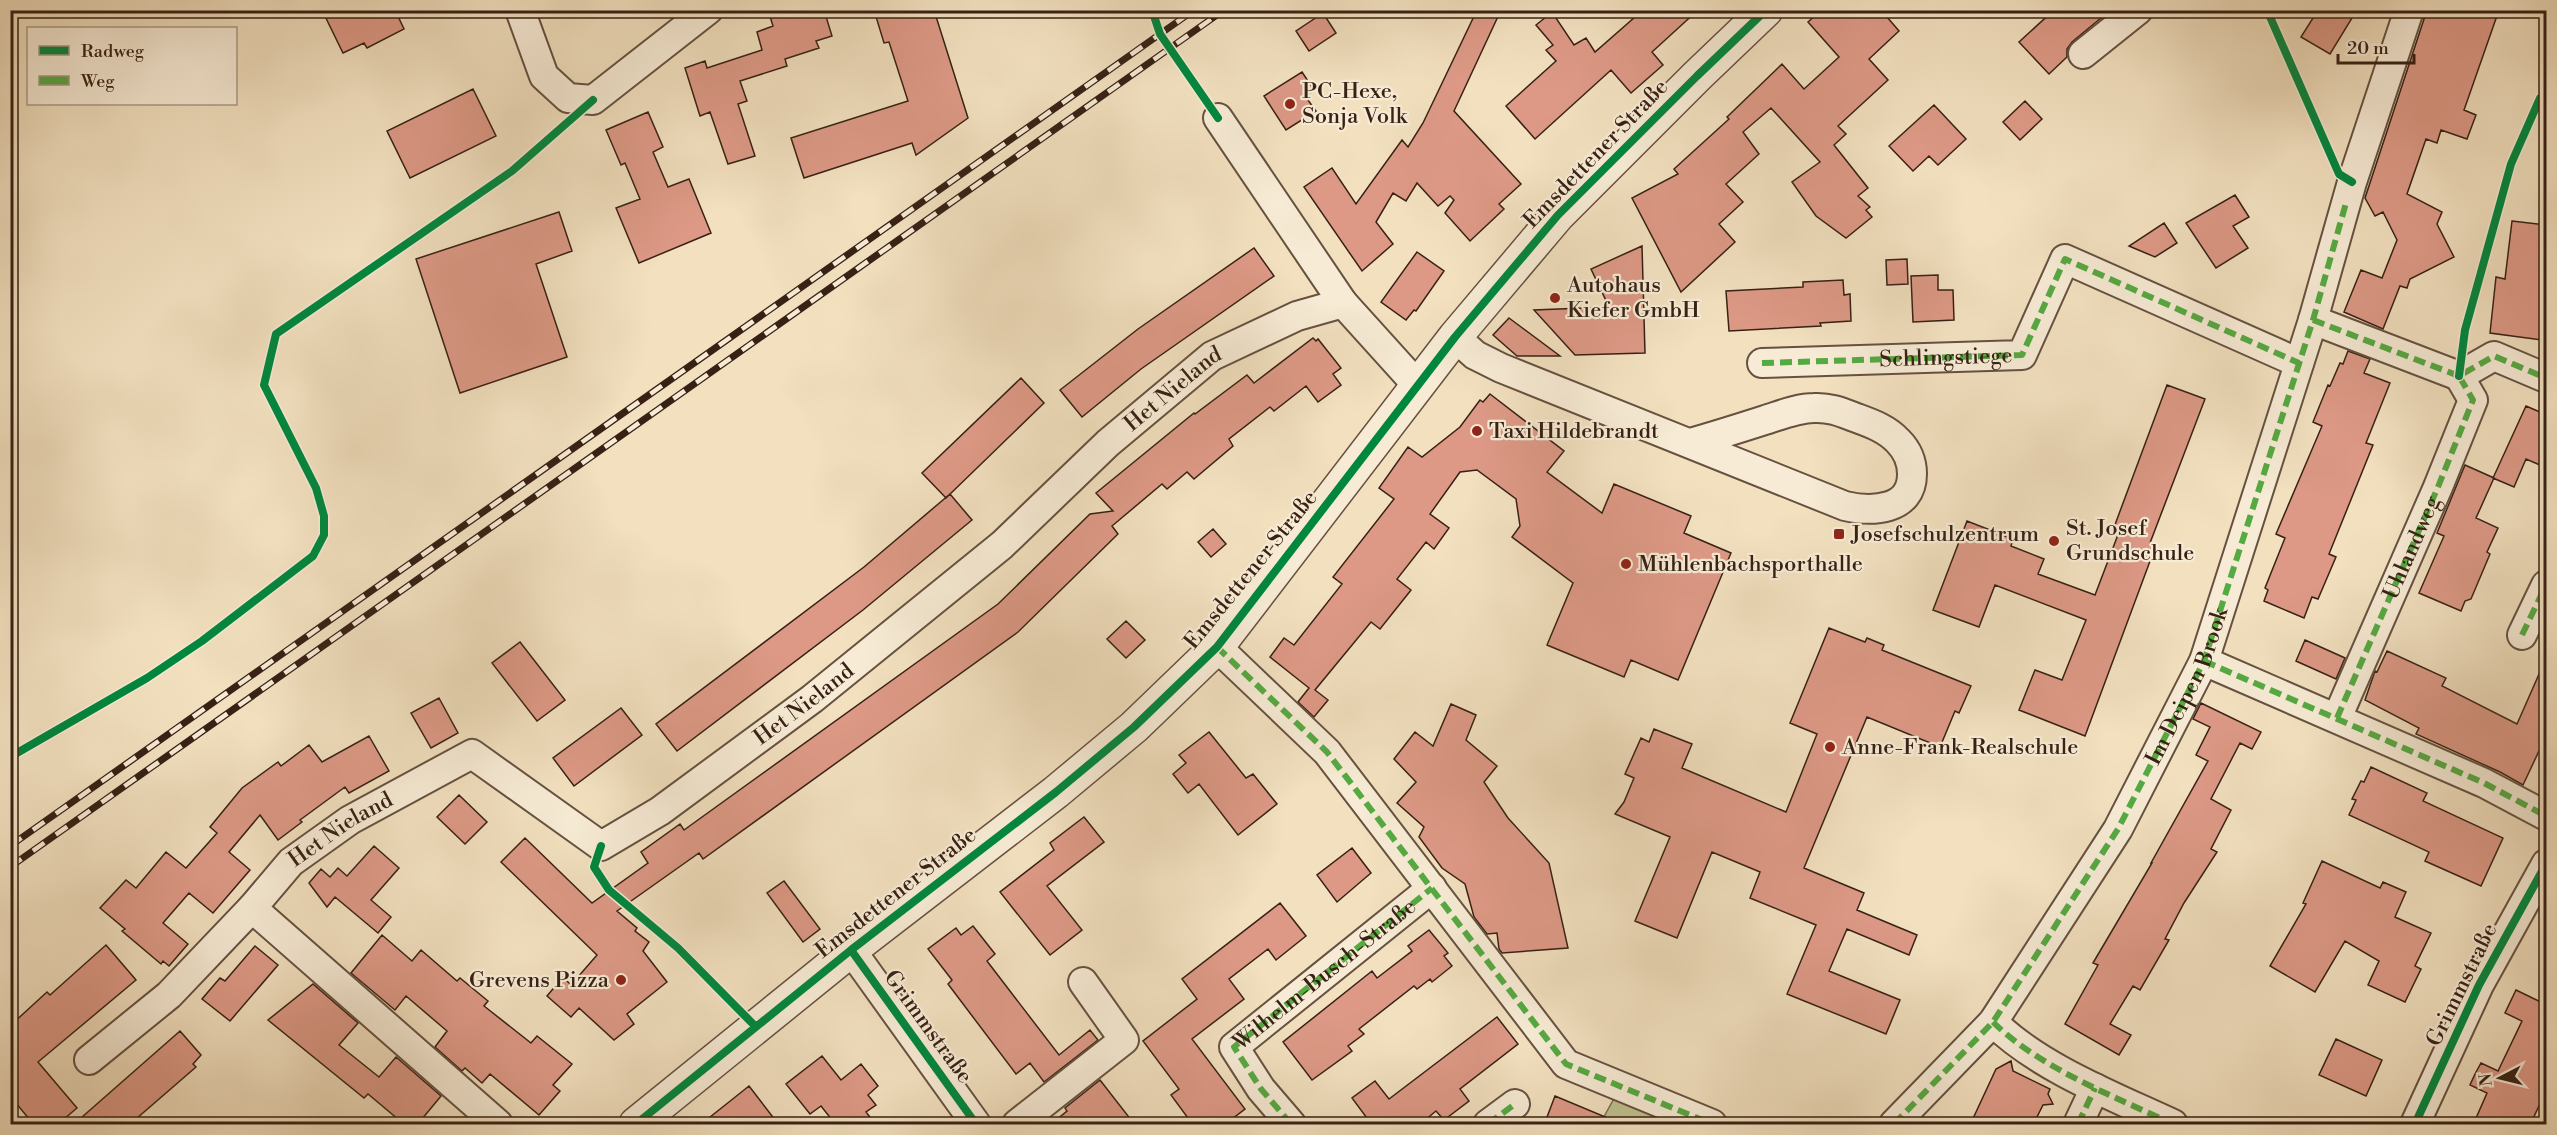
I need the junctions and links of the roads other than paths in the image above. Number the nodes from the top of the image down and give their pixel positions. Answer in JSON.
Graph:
{"nodes":[{"id":1,"x":520,"y":10,"type":"edge"},
{"id":2,"x":708,"y":10,"type":"edge"},
{"id":3,"x":1766,"y":10,"type":"edge"},
{"id":4,"x":2138,"y":10,"type":"edge"},
{"id":5,"x":2409,"y":10,"type":"edge"},
{"id":6,"x":2083,"y":54,"type":"dead end"},
{"id":7,"x":1218,"y":118,"type":"dead end"},
{"id":8,"x":1343,"y":303,"type":"junction"},
{"id":9,"x":2313,"y":320,"type":"junction"},
{"id":10,"x":1455,"y":338,"type":"junction"},
{"id":11,"x":1762,"y":363,"type":"dead end"},
{"id":12,"x":2299,"y":363,"type":"junction"},
{"id":13,"x":2459,"y":376,"type":"junction"},
{"id":14,"x":2547,"y":378,"type":"edge"},
{"id":15,"x":1418,"y":386,"type":"junction"},
{"id":16,"x":1690,"y":443,"type":"junction"},
{"id":17,"x":2547,"y":585,"type":"edge"},
{"id":18,"x":2522,"y":635,"type":"dead end"},
{"id":19,"x":1217,"y":647,"type":"junction"},
{"id":20,"x":2204,"y":661,"type":"junction"},
{"id":21,"x":2337,"y":718,"type":"junction"},
{"id":22,"x":2547,"y":816,"type":"edge"},
{"id":23,"x":2547,"y":864,"type":"edge"},
{"id":24,"x":1432,"y":888,"type":"junction"},
{"id":25,"x":252,"y":908,"type":"junction"},
{"id":26,"x":851,"y":950,"type":"junction"},
{"id":27,"x":1083,"y":982,"type":"dead end"},
{"id":28,"x":1992,"y":1022,"type":"junction"},
{"id":29,"x":89,"y":1060,"type":"dead end"},
{"id":30,"x":2095,"y":1088,"type":"junction"},
{"id":31,"x":1515,"y":1104,"type":"dead end"},
{"id":32,"x":498,"y":1125,"type":"edge"},
{"id":33,"x":636,"y":1125,"type":"edge"},
{"id":34,"x":976,"y":1125,"type":"edge"},
{"id":35,"x":1017,"y":1125,"type":"edge"},
{"id":36,"x":1291,"y":1125,"type":"edge"},
{"id":37,"x":1488,"y":1125,"type":"edge"},
{"id":38,"x":1712,"y":1125,"type":"edge"},
{"id":39,"x":1894,"y":1125,"type":"edge"},
{"id":40,"x":2078,"y":1125,"type":"edge"},
{"id":41,"x":2173,"y":1125,"type":"edge"},
{"id":42,"x":2415,"y":1125,"type":"edge"}],
"edges":[{"from":1,"to":2,"type":"street"},
{"from":3,"to":10,"type":"street","name":"Emsdettener Straße"},
{"from":4,"to":6,"type":"street"},
{"from":5,"to":9,"type":"street","name":"Im Deipen Brook"},
{"from":7,"to":8,"type":"street"},
{"from":8,"to":15,"type":"street"},
{"from":8,"to":25,"type":"street","name":"Het Nieland"},
{"from":9,"to":12,"type":"street","name":"Im Deipen Brook"},
{"from":9,"to":13,"type":"street"},
{"from":10,"to":15,"type":"street","name":"Emsdettener Straße"},
{"from":10,"to":16,"type":"street"},
{"from":11,"to":12,"type":"street","name":"Schlingstiege"},
{"from":12,"to":20,"type":"street","name":"Im Deipen Brook"},
{"from":13,"to":14,"type":"street"},
{"from":13,"to":21,"type":"street","name":"Uhlandweg"},
{"from":15,"to":19,"type":"street","name":"Emsdettener Straße"},
{"from":16,"to":16,"type":"street"},
{"from":17,"to":18,"type":"street"},
{"from":19,"to":24,"type":"street","name":"Wilhelm-Busch-Straße"},
{"from":19,"to":26,"type":"street","name":"Emsdettener Straße"},
{"from":20,"to":21,"type":"street"},
{"from":20,"to":28,"type":"street","name":"Im Deipen Brook"},
{"from":21,"to":22,"type":"street"},
{"from":23,"to":42,"type":"street","name":"Grimmstraße"},
{"from":24,"to":36,"type":"street","name":"Wilhelm-Busch-Straße"},
{"from":24,"to":38,"type":"street","name":"Wilhelm-Busch-Straße"},
{"from":25,"to":29,"type":"street","name":"Het Nieland"},
{"from":25,"to":32,"type":"street"},
{"from":26,"to":33,"type":"street","name":"Emsdettener Straße"},
{"from":26,"to":34,"type":"street","name":"Grimmstraße"},
{"from":27,"to":35,"type":"street"},
{"from":28,"to":30,"type":"street"},
{"from":28,"to":39,"type":"street","name":"Im Deipen Brook"},
{"from":30,"to":40,"type":"street"},
{"from":30,"to":41,"type":"street"},
{"from":31,"to":37,"type":"street"}]}
